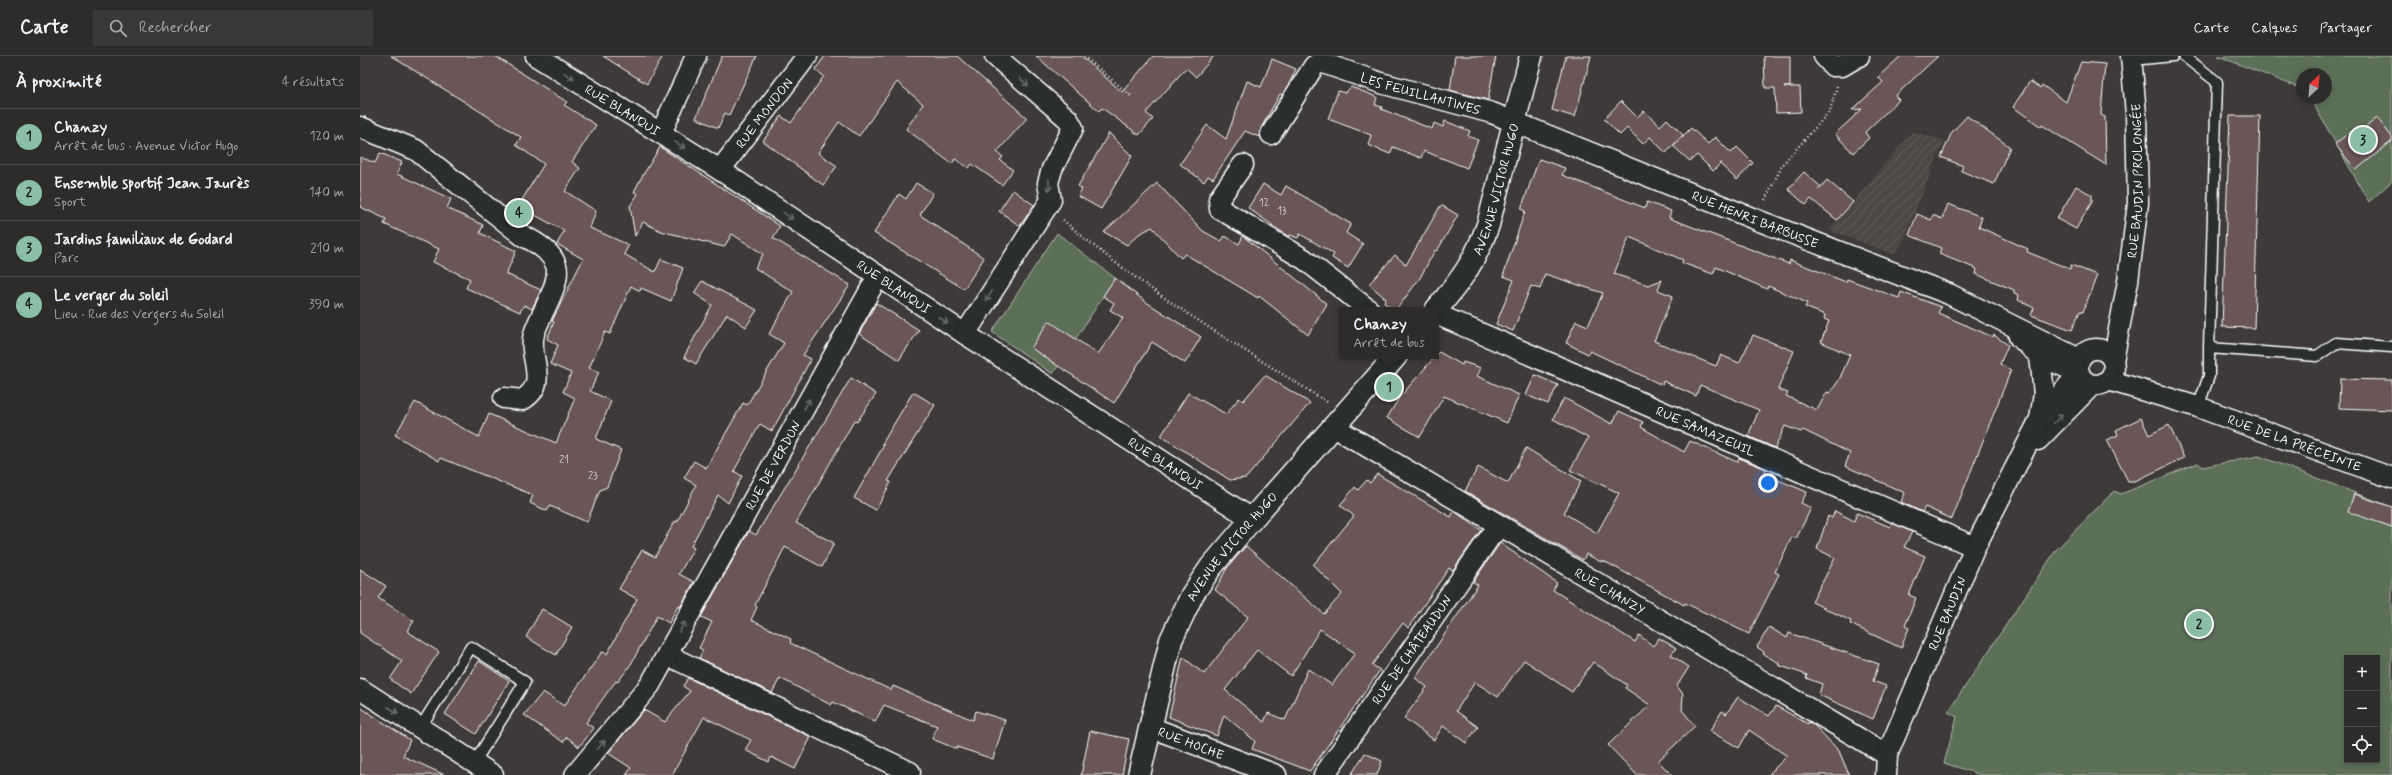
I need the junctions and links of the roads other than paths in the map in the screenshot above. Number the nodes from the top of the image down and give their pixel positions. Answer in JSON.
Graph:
{"nodes":[{"id":1,"x":536,"y":56,"type":"edge"},
{"id":2,"x":696,"y":56,"type":"edge"},
{"id":3,"x":807,"y":56,"type":"edge"},
{"id":4,"x":995,"y":56,"type":"edge"},
{"id":5,"x":1531,"y":56,"type":"edge"},
{"id":6,"x":1824,"y":56,"type":"edge"},
{"id":7,"x":1859,"y":56,"type":"edge"},
{"id":8,"x":2173,"y":56,"type":"edge"},
{"id":9,"x":2184,"y":56,"type":"edge"},
{"id":10,"x":2131,"y":58,"type":"edge"},
{"id":11,"x":1514,"y":122,"type":"junction"},
{"id":12,"x":360,"y":127,"type":"edge"},
{"id":13,"x":661,"y":133,"type":"junction"},
{"id":14,"x":1271,"y":134,"type":"dead end"},
{"id":15,"x":1243,"y":165,"type":"dead end"},
{"id":16,"x":720,"y":170,"type":"junction"},
{"id":17,"x":878,"y":276,"type":"junction"},
{"id":18,"x":2122,"y":304,"type":"junction"},
{"id":19,"x":1365,"y":307,"type":"edge"},
{"id":20,"x":1439,"y":307,"type":"edge"},
{"id":21,"x":1439,"y":315,"type":"edge"},
{"id":22,"x":1996,"y":317,"type":"junction"},
{"id":23,"x":965,"y":334,"type":"junction"},
{"id":24,"x":2392,"y":347,"type":"edge"},
{"id":25,"x":2209,"y":348,"type":"junction"},
{"id":26,"x":2040,"y":356,"type":"junction"},
{"id":27,"x":1393,"y":359,"type":"edge"},
{"id":28,"x":2098,"y":371,"type":"junction"},
{"id":29,"x":504,"y":398,"type":"dead end"},
{"id":30,"x":2198,"y":407,"type":"junction"},
{"id":31,"x":2040,"y":419,"type":"junction"},
{"id":32,"x":1340,"y":420,"type":"junction"},
{"id":33,"x":2021,"y":457,"type":"junction"},
{"id":34,"x":2392,"y":478,"type":"edge"},
{"id":35,"x":1252,"y":519,"type":"junction"},
{"id":36,"x":1501,"y":526,"type":"junction"},
{"id":37,"x":1975,"y":547,"type":"junction"},
{"id":38,"x":667,"y":655,"type":"junction"},
{"id":39,"x":360,"y":689,"type":"edge"},
{"id":40,"x":1150,"y":727,"type":"junction"},
{"id":41,"x":420,"y":728,"type":"junction"},
{"id":42,"x":1887,"y":755,"type":"junction"},
{"id":43,"x":474,"y":763,"type":"junction"},
{"id":44,"x":910,"y":772,"type":"dead end"},
{"id":45,"x":493,"y":775,"type":"edge"},
{"id":46,"x":575,"y":775,"type":"edge"},
{"id":47,"x":1139,"y":775,"type":"edge"},
{"id":48,"x":1276,"y":775,"type":"edge"},
{"id":49,"x":1324,"y":775,"type":"edge"},
{"id":50,"x":1886,"y":775,"type":"edge"}],
"edges":[{"from":1,"to":13,"type":"street","name":"RUE BLANQUI","one_way":true},
{"from":2,"to":13,"type":"street"},
{"from":3,"to":16,"type":"street","name":"RUE MONDON"},
{"from":4,"to":23,"type":"street","one_way":true},
{"from":5,"to":11,"type":"street","name":"AVENUE VICTOR HUGO"},
{"from":6,"to":7,"type":"street"},
{"from":8,"to":10,"type":"lane"},
{"from":9,"to":25,"type":"lane"},
{"from":10,"to":18,"type":"street","name":"RUE BAUDIN PROLONGÉE"},
{"from":11,"to":14,"type":"street","name":"LES FEUILLANTINES"},
{"from":11,"to":20,"type":"street","name":"AVENUE VICTOR HUGO"},
{"from":11,"to":22,"type":"street","name":"RUE HENRI BARBUSSE"},
{"from":12,"to":29,"type":"street"},
{"from":13,"to":16,"type":"street","name":"RUE BLANQUI","one_way":true},
{"from":15,"to":19,"type":"street"},
{"from":16,"to":17,"type":"street","name":"RUE BLANQUI","one_way":true},
{"from":17,"to":23,"type":"street","name":"RUE BLANQUI","one_way":true},
{"from":38,"to":17,"type":"street","name":"RUE DE VERDUN","one_way":true},
{"from":18,"to":28,"type":"street","name":"RUE BAUDIN PROLONGÉE"},
{"from":18,"to":28,"type":"street","name":"RUE BAUDIN PROLONGÉE"},
{"from":21,"to":37,"type":"street","name":"RUE SAMAZEUIL"},
{"from":22,"to":26,"type":"street","name":"RUE HENRI BARBUSSE"},
{"from":22,"to":28,"type":"street","name":"RUE HENRI BARBUSSE"},
{"from":23,"to":35,"type":"street","name":"RUE BLANQUI"},
{"from":24,"to":25,"type":"lane"},
{"from":25,"to":30,"type":"lane"},
{"from":26,"to":28,"type":"street","name":"RUE HENRI BARBUSSE"},
{"from":26,"to":31,"type":"street"},
{"from":27,"to":32,"type":"street","name":"AVENUE VICTOR HUGO"},
{"from":28,"to":30,"type":"street","name":"RUE DE LA PRÉCEINTE"},
{"from":28,"to":31,"type":"street","name":"RUE BAUDIN"},
{"from":33,"to":28,"type":"street","name":"RUE BAUDIN","one_way":true},
{"from":30,"to":34,"type":"street","name":"RUE DE LA PRÉCEINTE"},
{"from":31,"to":33,"type":"street","name":"RUE BAUDIN"},
{"from":32,"to":35,"type":"street","name":"AVENUE VICTOR HUGO"},
{"from":32,"to":36,"type":"street","name":"RUE CHANZY"},
{"from":33,"to":37,"type":"street","name":"RUE BAUDIN"},
{"from":35,"to":40,"type":"street","name":"AVENUE VICTOR HUGO"},
{"from":36,"to":42,"type":"street","name":"RUE CHANZY"},
{"from":36,"to":49,"type":"street","name":"RUE DE CHÂTEAUDUN"},
{"from":37,"to":42,"type":"street","name":"RUE BAUDIN"},
{"from":38,"to":44,"type":"street"},
{"from":46,"to":38,"type":"street","name":"RUE DE VERDUN","one_way":true},
{"from":39,"to":41,"type":"street","one_way":true},
{"from":40,"to":47,"type":"street","name":"AVENUE VICTOR HUGO"},
{"from":40,"to":48,"type":"street","name":"RUE HOCHE"},
{"from":41,"to":43,"type":"street"},
{"from":41,"to":43,"type":"lane"},
{"from":42,"to":50,"type":"street","name":"RUE BAUDIN"},
{"from":43,"to":45,"type":"street"}]}
